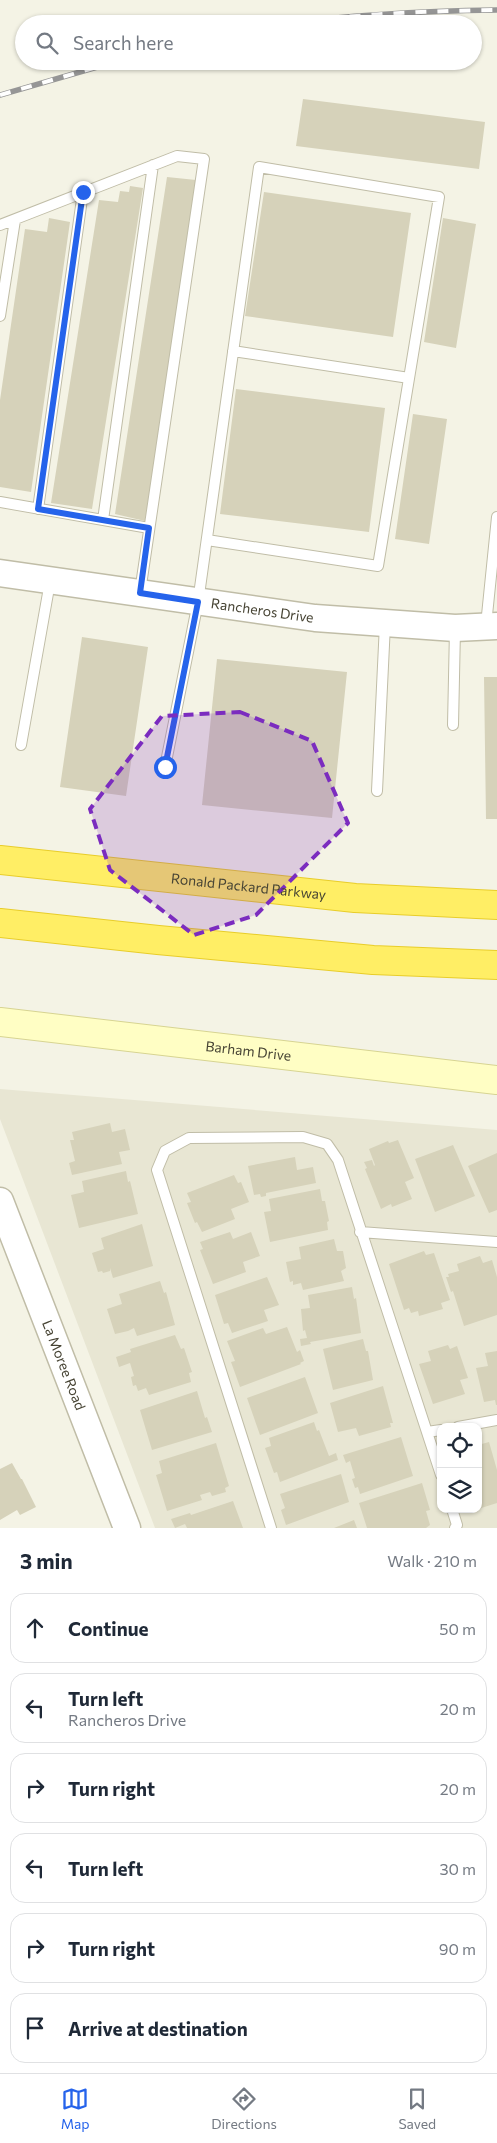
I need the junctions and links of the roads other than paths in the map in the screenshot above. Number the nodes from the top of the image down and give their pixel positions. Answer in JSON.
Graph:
{"nodes":[{"id":1,"x":153,"y":165,"type":"junction"},
{"id":2,"x":83,"y":192,"type":"junction"},
{"id":3,"x":15,"y":220,"type":"junction"},
{"id":4,"x":0,"y":225,"type":"edge"},
{"id":5,"x":0,"y":316,"type":"edge"},
{"id":6,"x":233,"y":351,"type":"junction"},
{"id":7,"x":409,"y":378,"type":"junction"},
{"id":8,"x":0,"y":502,"type":"edge"},
{"id":9,"x":38,"y":509,"type":"junction"},
{"id":10,"x":497,"y":516,"type":"edge"},
{"id":11,"x":102,"y":520,"type":"junction"},
{"id":12,"x":149,"y":528,"type":"junction"},
{"id":13,"x":207,"y":540,"type":"junction"},
{"id":14,"x":494,"y":563,"type":"edge"},
{"id":15,"x":0,"y":574,"type":"edge"},
{"id":16,"x":50,"y":580,"type":"junction"},
{"id":17,"x":140,"y":593,"type":"junction"},
{"id":18,"x":198,"y":602,"type":"junction"},
{"id":19,"x":385,"y":623,"type":"junction"},
{"id":20,"x":492,"y":626,"type":"edge"},
{"id":21,"x":455,"y":628,"type":"junction"},
{"id":22,"x":453,"y":725,"type":"dead end"},
{"id":23,"x":20,"y":745,"type":"dead end"},
{"id":24,"x":165,"y":767,"type":"dead end"},
{"id":25,"x":377,"y":791,"type":"dead end"},
{"id":26,"x":0,"y":860,"type":"edge"},
{"id":27,"x":497,"y":905,"type":"edge"},
{"id":28,"x":0,"y":923,"type":"edge"},
{"id":29,"x":497,"y":965,"type":"edge"},
{"id":30,"x":0,"y":1022,"type":"edge"},
{"id":31,"x":497,"y":1080,"type":"edge"},
{"id":32,"x":0,"y":1202,"type":"edge"},
{"id":33,"x":360,"y":1232,"type":"junction"},
{"id":34,"x":497,"y":1242,"type":"edge"},
{"id":35,"x":497,"y":1420,"type":"edge"},
{"id":36,"x":480,"y":1423,"type":"edge"},
{"id":37,"x":437,"y":1431,"type":"edge"},
{"id":38,"x":427,"y":1432,"type":"junction"},
{"id":39,"x":439,"y":1468,"type":"edge"},
{"id":40,"x":453,"y":1513,"type":"edge"},
{"id":41,"x":127,"y":1528,"type":"edge"},
{"id":42,"x":270,"y":1528,"type":"edge"},
{"id":43,"x":455,"y":1528,"type":"edge"}],
"edges":[{"from":1,"to":2,"type":"lane"},
{"from":1,"to":11,"type":"lane"},
{"from":1,"to":12,"type":"lane"},
{"from":2,"to":3,"type":"lane"},
{"from":2,"to":9,"type":"lane"},
{"from":3,"to":4,"type":"lane"},
{"from":3,"to":5,"type":"lane"},
{"from":6,"to":7,"type":"lane"},
{"from":6,"to":7,"type":"lane"},
{"from":6,"to":13,"type":"lane"},
{"from":7,"to":13,"type":"lane"},
{"from":8,"to":9,"type":"lane"},
{"from":9,"to":11,"type":"lane"},
{"from":10,"to":14,"type":"lane"},
{"from":11,"to":12,"type":"lane"},
{"from":12,"to":17,"type":"lane"},
{"from":13,"to":18,"type":"lane"},
{"from":14,"to":20,"type":"lane"},
{"from":15,"to":16,"type":"street","name":"Rancheros Drive"},
{"from":16,"to":17,"type":"street","name":"Rancheros Drive"},
{"from":16,"to":23,"type":"lane"},
{"from":17,"to":18,"type":"street","name":"Rancheros Drive"},
{"from":18,"to":19,"type":"street","name":"Rancheros Drive"},
{"from":18,"to":24,"type":"lane"},
{"from":19,"to":21,"type":"street","name":"Rancheros Drive"},
{"from":19,"to":25,"type":"lane"},
{"from":20,"to":21,"type":"street","name":"Rancheros Drive"},
{"from":21,"to":22,"type":"lane"},
{"from":26,"to":27,"type":"highway","name":"Ronald Packard Parkway"},
{"from":28,"to":29,"type":"highway"},
{"from":30,"to":31,"type":"main road","name":"Barham Drive"},
{"from":32,"to":41,"type":"street","name":"La Moree Road"},
{"from":33,"to":34,"type":"lane"},
{"from":33,"to":38,"type":"lane"},
{"from":33,"to":42,"type":"lane"},
{"from":35,"to":36,"type":"lane"},
{"from":37,"to":38,"type":"lane"},
{"from":38,"to":39,"type":"lane"},
{"from":40,"to":43,"type":"lane"}]}
